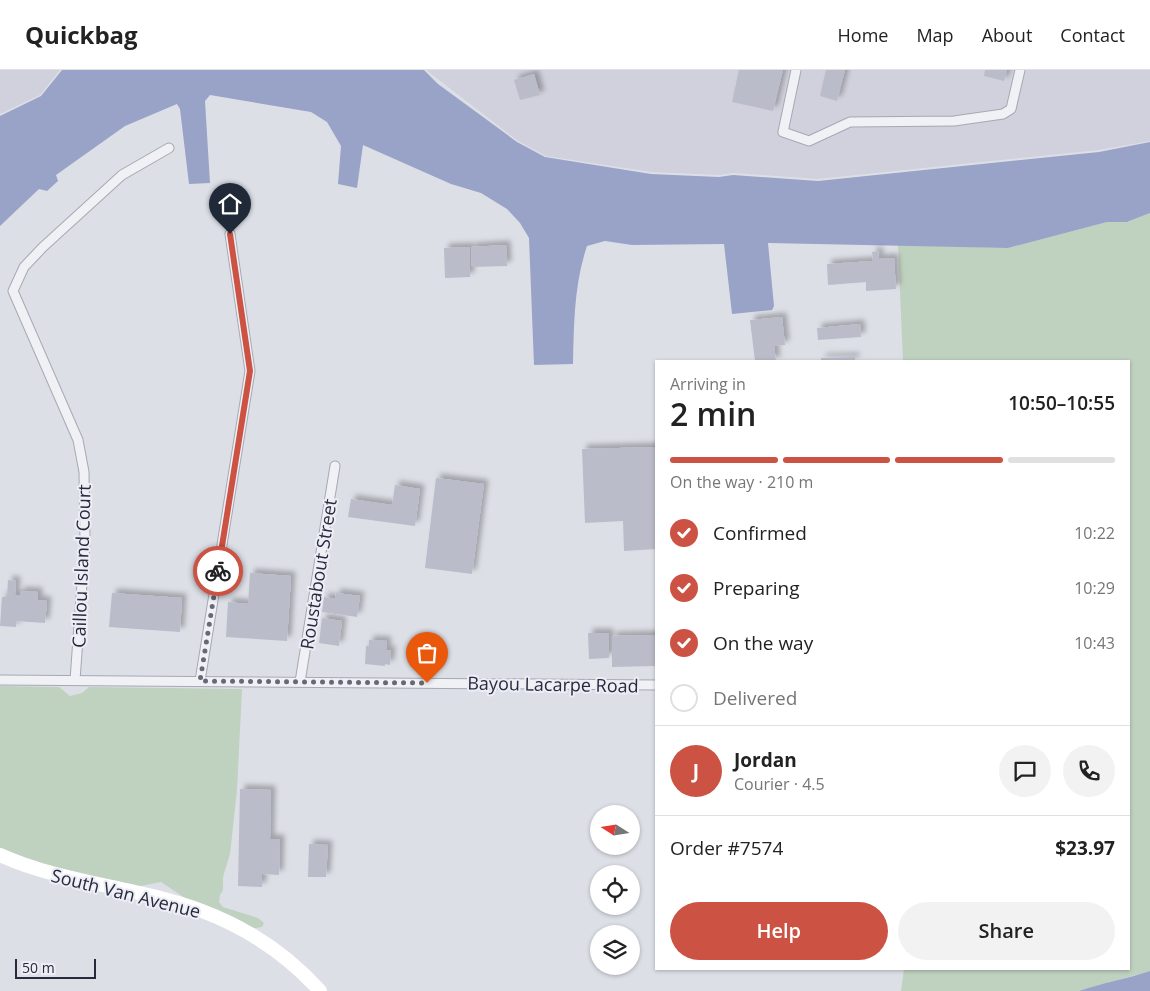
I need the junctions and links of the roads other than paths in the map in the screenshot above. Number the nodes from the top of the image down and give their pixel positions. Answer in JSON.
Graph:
{"nodes":[{"id":1,"x":796,"y":70,"type":"edge"},
{"id":2,"x":1020,"y":70,"type":"edge"},
{"id":3,"x":169,"y":148,"type":"dead end"},
{"id":4,"x":230,"y":234,"type":"dead end"},
{"id":5,"x":335,"y":466,"type":"dead end"},
{"id":6,"x":0,"y":680,"type":"edge"},
{"id":7,"x":75,"y":680,"type":"junction"},
{"id":8,"x":200,"y":681,"type":"junction"},
{"id":9,"x":300,"y":682,"type":"junction"},
{"id":10,"x":655,"y":685,"type":"edge"},
{"id":11,"x":0,"y":855,"type":"edge"},
{"id":12,"x":320,"y":991,"type":"edge"}],
"edges":[{"from":1,"to":2,"type":"street"},
{"from":3,"to":7,"type":"street","name":"Caillou Island Court"},
{"from":4,"to":8,"type":"street"},
{"from":5,"to":9,"type":"street","name":"Roustabout Street"},
{"from":6,"to":7,"type":"street","name":"Bayou Lacarpe Road"},
{"from":7,"to":8,"type":"street","name":"Bayou Lacarpe Road"},
{"from":8,"to":9,"type":"street","name":"Bayou Lacarpe Road"},
{"from":9,"to":10,"type":"street","name":"Bayou Lacarpe Road"},
{"from":11,"to":12,"type":"main road","name":"South Van Avenue"}]}
